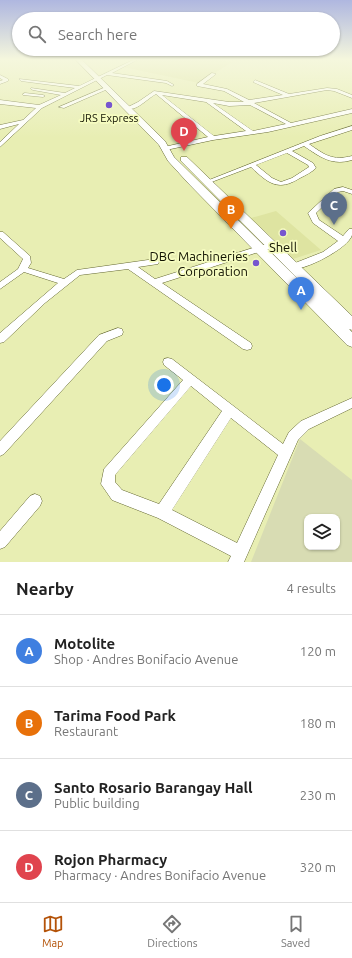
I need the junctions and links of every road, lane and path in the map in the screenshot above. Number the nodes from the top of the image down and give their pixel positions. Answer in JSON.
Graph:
{"nodes":[{"id":1,"x":73,"y":86,"type":"edge"},
{"id":2,"x":169,"y":86,"type":"edge"},
{"id":3,"x":205,"y":86,"type":"edge"},
{"id":4,"x":269,"y":86,"type":"edge"},
{"id":5,"x":80,"y":87,"type":"joint"},
{"id":6,"x":108,"y":88,"type":"joint"},
{"id":7,"x":33,"y":89,"type":"dead end"},
{"id":8,"x":156,"y":92,"type":"junction"},
{"id":9,"x":24,"y":94,"type":"dead end"},
{"id":10,"x":65,"y":94,"type":"junction"},
{"id":11,"x":287,"y":95,"type":"junction"},
{"id":12,"x":352,"y":97,"type":"edge"},
{"id":13,"x":57,"y":98,"type":"junction"},
{"id":14,"x":205,"y":100,"type":"junction"},
{"id":15,"x":0,"y":102,"type":"edge"},
{"id":16,"x":250,"y":103,"type":"junction"},
{"id":17,"x":62,"y":107,"type":"dead end"},
{"id":18,"x":40,"y":108,"type":"junction"},
{"id":19,"x":129,"y":108,"type":"junction"},
{"id":20,"x":352,"y":111,"type":"edge"},
{"id":21,"x":26,"y":120,"type":"junction"},
{"id":22,"x":292,"y":125,"type":"junction"},
{"id":23,"x":0,"y":127,"type":"edge"},
{"id":24,"x":352,"y":128,"type":"edge"},
{"id":25,"x":251,"y":132,"type":"junction"},
{"id":26,"x":8,"y":138,"type":"junction"},
{"id":27,"x":213,"y":138,"type":"junction"},
{"id":28,"x":0,"y":139,"type":"edge"},
{"id":29,"x":305,"y":144,"type":"junction"},
{"id":30,"x":0,"y":145,"type":"edge"},
{"id":31,"x":166,"y":148,"type":"junction"},
{"id":32,"x":288,"y":151,"type":"junction"},
{"id":33,"x":352,"y":158,"type":"edge"},
{"id":34,"x":252,"y":165,"type":"junction"},
{"id":35,"x":207,"y":182,"type":"junction"},
{"id":36,"x":352,"y":192,"type":"edge"},
{"id":37,"x":352,"y":231,"type":"edge"},
{"id":38,"x":0,"y":234,"type":"edge"},
{"id":39,"x":344,"y":241,"type":"junction"},
{"id":40,"x":265,"y":247,"type":"junction"},
{"id":41,"x":155,"y":262,"type":"dead end"},
{"id":42,"x":129,"y":265,"type":"junction"},
{"id":43,"x":293,"y":267,"type":"junction"},
{"id":44,"x":23,"y":269,"type":"junction"},
{"id":45,"x":64,"y":282,"type":"junction"},
{"id":46,"x":155,"y":282,"type":"junction"},
{"id":47,"x":0,"y":286,"type":"edge"},
{"id":48,"x":352,"y":325,"type":"edge"},
{"id":49,"x":118,"y":332,"type":"dead end"},
{"id":50,"x":0,"y":340,"type":"edge"},
{"id":51,"x":352,"y":341,"type":"edge"},
{"id":52,"x":247,"y":346,"type":"dead end"},
{"id":53,"x":168,"y":362,"type":"dead end"},
{"id":54,"x":189,"y":380,"type":"junction"},
{"id":55,"x":352,"y":403,"type":"edge"},
{"id":56,"x":229,"y":411,"type":"junction"},
{"id":57,"x":0,"y":450,"type":"edge"},
{"id":58,"x":285,"y":453,"type":"junction"},
{"id":59,"x":35,"y":501,"type":"dead end"},
{"id":60,"x":162,"y":512,"type":"junction"},
{"id":61,"x":0,"y":542,"type":"edge"},
{"id":62,"x":238,"y":557,"type":"edge"}],
"edges":[{"from":1,"to":5,"type":"street"},
{"from":2,"to":8,"type":"street"},
{"from":3,"to":16,"type":"street"},
{"from":4,"to":11,"type":"street"},
{"from":5,"to":10,"type":"street"},
{"from":6,"to":17,"type":"street"},
{"from":6,"to":19,"type":"highway"},
{"from":7,"to":10,"type":"street"},
{"from":8,"to":14,"type":"street"},
{"from":8,"to":19,"type":"street"},
{"from":8,"to":27,"type":"street"},
{"from":9,"to":13,"type":"street"},
{"from":10,"to":13,"type":"street"},
{"from":11,"to":12,"type":"street"},
{"from":11,"to":16,"type":"street"},
{"from":13,"to":18,"type":"street"},
{"from":14,"to":16,"type":"street"},
{"from":14,"to":25,"type":"street"},
{"from":15,"to":18,"type":"street"},
{"from":16,"to":22,"type":"street"},
{"from":18,"to":21,"type":"street"},
{"from":19,"to":31,"type":"highway"},
{"from":20,"to":22,"type":"street"},
{"from":21,"to":23,"type":"street"},
{"from":21,"to":26,"type":"street"},
{"from":22,"to":25,"type":"street"},
{"from":24,"to":29,"type":"street"},
{"from":25,"to":27,"type":"street"},
{"from":26,"to":28,"type":"street"},
{"from":26,"to":30,"type":"street"},
{"from":27,"to":31,"type":"street"},
{"from":29,"to":32,"type":"street"},
{"from":29,"to":33,"type":"street"},
{"from":31,"to":35,"type":"highway"},
{"from":31,"to":40,"type":"highway"},
{"from":32,"to":34,"type":"street"},
{"from":32,"to":34,"type":"street"},
{"from":34,"to":35,"type":"street"},
{"from":35,"to":40,"type":"highway"},
{"from":36,"to":39,"type":"street"},
{"from":37,"to":39,"type":"street"},
{"from":38,"to":44,"type":"street"},
{"from":39,"to":43,"type":"street"},
{"from":40,"to":43,"type":"highway"},
{"from":40,"to":46,"type":"street"},
{"from":40,"to":51,"type":"highway"},
{"from":41,"to":42,"type":"street"},
{"from":42,"to":45,"type":"street"},
{"from":42,"to":46,"type":"street"},
{"from":43,"to":48,"type":"highway"},
{"from":44,"to":45,"type":"street"},
{"from":44,"to":47,"type":"street"},
{"from":45,"to":50,"type":"street"},
{"from":46,"to":52,"type":"street"},
{"from":49,"to":57,"type":"street"},
{"from":53,"to":54,"type":"street"},
{"from":54,"to":56,"type":"street"},
{"from":54,"to":60,"type":"street"},
{"from":55,"to":58,"type":"street"},
{"from":56,"to":58,"type":"street"},
{"from":56,"to":60,"type":"street"},
{"from":58,"to":62,"type":"street"},
{"from":59,"to":61,"type":"street"},
{"from":60,"to":62,"type":"street"}]}
